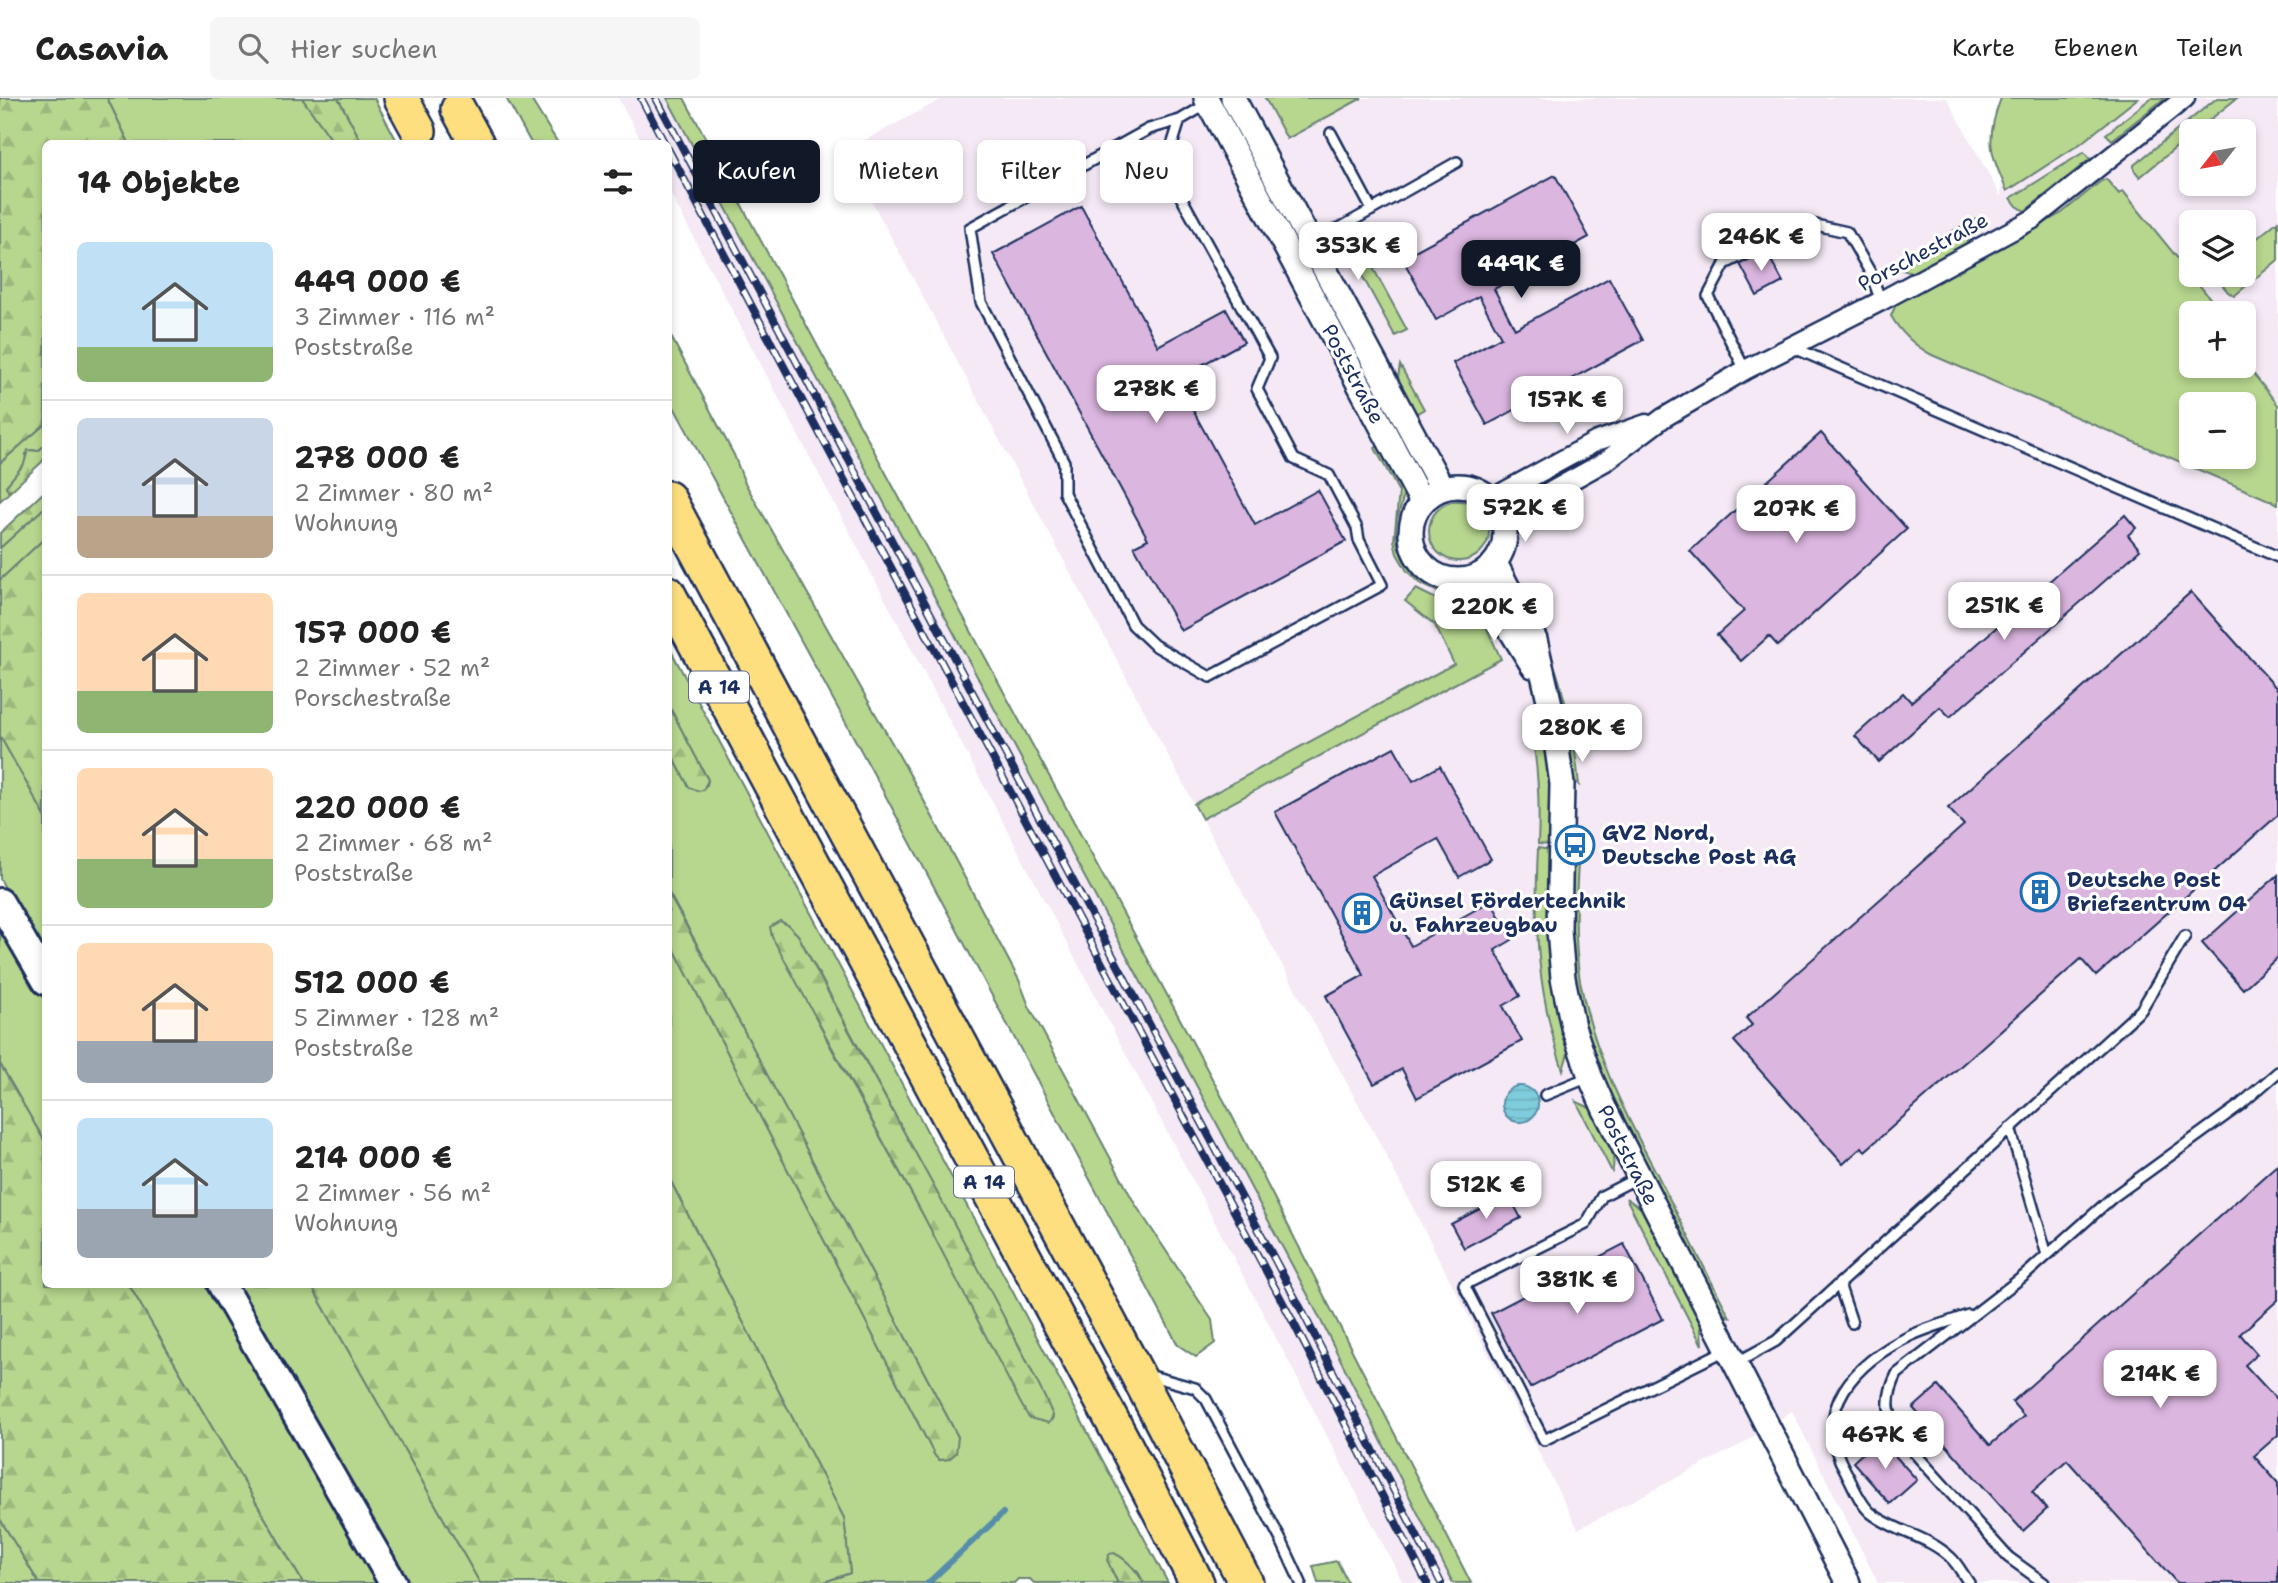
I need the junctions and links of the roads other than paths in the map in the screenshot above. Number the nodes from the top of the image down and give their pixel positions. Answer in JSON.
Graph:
{"nodes":[{"id":1,"x":401,"y":98,"type":"edge"},
{"id":2,"x":1233,"y":98,"type":"edge"},
{"id":3,"x":2185,"y":98,"type":"edge"},
{"id":4,"x":1207,"y":101,"type":"edge"},
{"id":5,"x":455,"y":102,"type":"edge"},
{"id":6,"x":1180,"y":120,"type":"junction"},
{"id":7,"x":1331,"y":133,"type":"dead end"},
{"id":8,"x":423,"y":138,"type":"edge"},
{"id":9,"x":475,"y":140,"type":"edge"},
{"id":10,"x":1457,"y":162,"type":"dead end"},
{"id":11,"x":1372,"y":210,"type":"junction"},
{"id":12,"x":1312,"y":243,"type":"junction"},
{"id":13,"x":1881,"y":301,"type":"junction"},
{"id":14,"x":1792,"y":346,"type":"junction"},
{"id":15,"x":1745,"y":370,"type":"junction"},
{"id":16,"x":1442,"y":488,"type":"junction"},
{"id":17,"x":1422,"y":502,"type":"junction"},
{"id":18,"x":672,"y":505,"type":"edge"},
{"id":19,"x":1497,"y":508,"type":"junction"},
{"id":20,"x":2278,"y":558,"type":"edge"},
{"id":21,"x":1486,"y":569,"type":"junction"},
{"id":22,"x":672,"y":600,"type":"edge"},
{"id":23,"x":0,"y":902,"type":"edge"},
{"id":24,"x":2185,"y":936,"type":"dead end"},
{"id":25,"x":42,"y":974,"type":"edge"},
{"id":26,"x":2278,"y":1072,"type":"edge"},
{"id":27,"x":1590,"y":1076,"type":"junction"},
{"id":28,"x":1545,"y":1096,"type":"dead end"},
{"id":29,"x":2010,"y":1128,"type":"junction"},
{"id":30,"x":1639,"y":1177,"type":"junction"},
{"id":31,"x":2047,"y":1255,"type":"junction"},
{"id":32,"x":1839,"y":1284,"type":"junction"},
{"id":33,"x":223,"y":1288,"type":"edge"},
{"id":34,"x":1976,"y":1312,"type":"junction"},
{"id":35,"x":1852,"y":1323,"type":"dead end"},
{"id":36,"x":1731,"y":1356,"type":"junction"},
{"id":37,"x":1136,"y":1371,"type":"junction"},
{"id":38,"x":393,"y":1583,"type":"edge"},
{"id":39,"x":1197,"y":1583,"type":"edge"},
{"id":40,"x":1246,"y":1583,"type":"edge"},
{"id":41,"x":1301,"y":1583,"type":"edge"},
{"id":42,"x":1848,"y":1583,"type":"edge"},
{"id":43,"x":1969,"y":1583,"type":"edge"},
{"id":44,"x":2044,"y":1583,"type":"edge"}],
"edges":[{"from":1,"to":8,"type":"highway"},
{"from":2,"to":12,"type":"street","name":"Poststraße"},
{"from":3,"to":13,"type":"street","name":"Porschestraße"},
{"from":4,"to":6,"type":"lane"},
{"from":4,"to":17,"type":"street","name":"Poststraße"},
{"from":5,"to":9,"type":"highway"},
{"from":6,"to":6,"type":"lane"},
{"from":7,"to":11,"type":"lane"},
{"from":10,"to":11,"type":"lane"},
{"from":11,"to":12,"type":"lane"},
{"from":12,"to":16,"type":"street","name":"Poststraße"},
{"from":13,"to":14,"type":"street","name":"Porschestraße"},
{"from":13,"to":15,"type":"lane"},
{"from":14,"to":15,"type":"street","name":"Porschestraße"},
{"from":14,"to":20,"type":"lane"},
{"from":15,"to":19,"type":"street","name":"Porschestraße"},
{"from":16,"to":17,"type":"street"},
{"from":16,"to":19,"type":"street"},
{"from":17,"to":21,"type":"street"},
{"from":18,"to":37,"type":"highway","number":"A 14"},
{"from":19,"to":21,"type":"street"},
{"from":21,"to":27,"type":"street","name":"Poststraße"},
{"from":22,"to":39,"type":"highway","number":"A 14"},
{"from":23,"to":25,"type":"main road"},
{"from":24,"to":29,"type":"lane"},
{"from":26,"to":31,"type":"lane"},
{"from":27,"to":28,"type":"lane"},
{"from":27,"to":30,"type":"street","name":"Poststraße"},
{"from":29,"to":31,"type":"lane"},
{"from":29,"to":32,"type":"lane"},
{"from":30,"to":36,"type":"street","name":"Poststraße"},
{"from":30,"to":36,"type":"lane"},
{"from":31,"to":34,"type":"lane"},
{"from":32,"to":35,"type":"lane"},
{"from":32,"to":36,"type":"lane"},
{"from":33,"to":38,"type":"main road"},
{"from":34,"to":43,"type":"lane"},
{"from":34,"to":44,"type":"lane"},
{"from":36,"to":42,"type":"street","name":"Poststraße"},
{"from":37,"to":40,"type":"highway","number":"A 14"},
{"from":37,"to":41,"type":"lane"}]}
